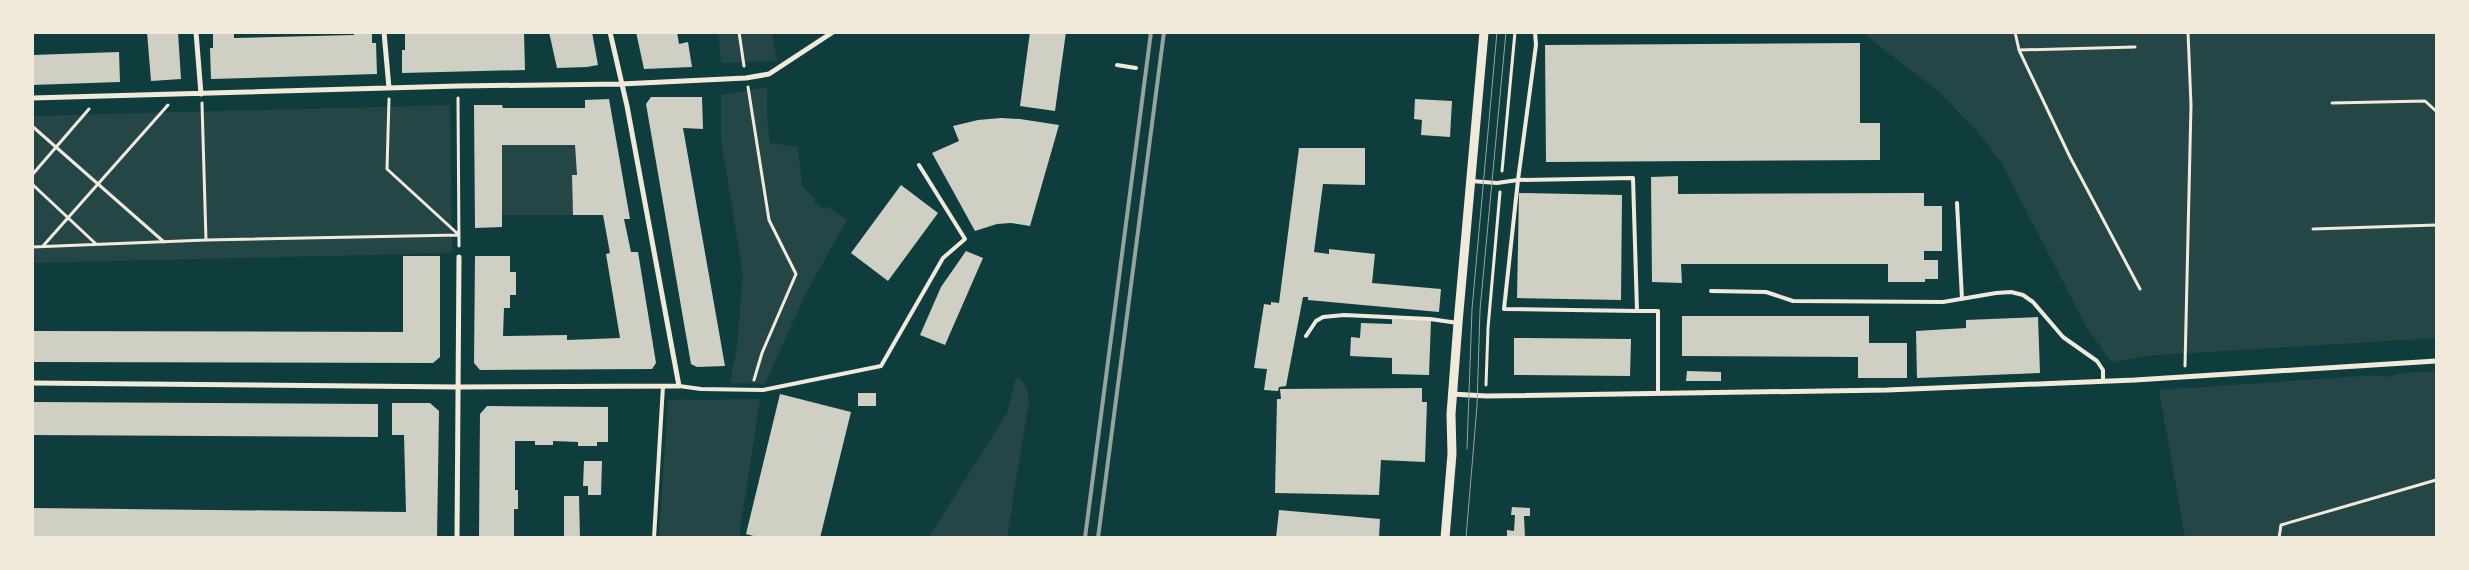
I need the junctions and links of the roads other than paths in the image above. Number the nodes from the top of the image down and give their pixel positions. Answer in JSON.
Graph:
{"nodes":[{"id":1,"x":196,"y":32,"type":"edge"},
{"id":2,"x":384,"y":32,"type":"edge"},
{"id":3,"x":610,"y":32,"type":"edge"},
{"id":4,"x":833,"y":32,"type":"edge"},
{"id":5,"x":1484,"y":32,"type":"edge"},
{"id":6,"x":1535,"y":32,"type":"edge"},
{"id":7,"x":1680,"y":32,"type":"edge"},
{"id":8,"x":1691,"y":32,"type":"edge"},
{"id":9,"x":1117,"y":65,"type":"dead end"},
{"id":10,"x":1136,"y":68,"type":"dead end"},
{"id":11,"x":621,"y":84,"type":"junction"},
{"id":12,"x":389,"y":88,"type":"junction"},
{"id":13,"x":201,"y":94,"type":"junction"},
{"id":14,"x":32,"y":98,"type":"edge"},
{"id":15,"x":919,"y":165,"type":"dead end"},
{"id":16,"x":1518,"y":180,"type":"junction"},
{"id":17,"x":1470,"y":181,"type":"junction"},
{"id":18,"x":1957,"y":203,"type":"dead end"},
{"id":19,"x":459,"y":257,"type":"road end"},
{"id":20,"x":1711,"y":291,"type":"dead end"},
{"id":21,"x":1962,"y":299,"type":"junction"},
{"id":22,"x":1637,"y":311,"type":"junction"},
{"id":23,"x":1458,"y":323,"type":"junction"},
{"id":24,"x":1306,"y":336,"type":"dead end"},
{"id":25,"x":2436,"y":361,"type":"edge"},
{"id":26,"x":2103,"y":381,"type":"junction"},
{"id":27,"x":32,"y":383,"type":"edge"},
{"id":28,"x":663,"y":386,"type":"junction"},
{"id":29,"x":679,"y":386,"type":"junction"},
{"id":30,"x":458,"y":387,"type":"junction"},
{"id":31,"x":1658,"y":393,"type":"junction"},
{"id":32,"x":1452,"y":394,"type":"junction"},
{"id":33,"x":457,"y":538,"type":"edge"},
{"id":34,"x":654,"y":538,"type":"edge"},
{"id":35,"x":1445,"y":538,"type":"edge"}],
"edges":[{"from":1,"to":13,"type":"street"},
{"from":2,"to":12,"type":"street"},
{"from":3,"to":11,"type":"street"},
{"from":4,"to":11,"type":"street"},
{"from":5,"to":17,"type":"street"},
{"from":6,"to":16,"type":"lane"},
{"from":7,"to":8,"type":"lane"},
{"from":9,"to":10,"type":"lane"},
{"from":11,"to":12,"type":"street"},
{"from":11,"to":29,"type":"street"},
{"from":12,"to":13,"type":"street"},
{"from":13,"to":14,"type":"street"},
{"from":15,"to":29,"type":"lane"},
{"from":16,"to":17,"type":"lane"},
{"from":16,"to":22,"type":"lane"},
{"from":16,"to":22,"type":"lane"},
{"from":17,"to":23,"type":"street"},
{"from":18,"to":21,"type":"lane"},
{"from":19,"to":30,"type":"street"},
{"from":20,"to":21,"type":"lane"},
{"from":21,"to":26,"type":"lane"},
{"from":22,"to":31,"type":"lane"},
{"from":23,"to":24,"type":"lane"},
{"from":23,"to":32,"type":"street"},
{"from":25,"to":26,"type":"street"},
{"from":26,"to":31,"type":"street"},
{"from":27,"to":30,"type":"street"},
{"from":28,"to":29,"type":"street"},
{"from":28,"to":30,"type":"street"},
{"from":28,"to":34,"type":"lane"},
{"from":30,"to":33,"type":"street"},
{"from":31,"to":32,"type":"street"},
{"from":32,"to":35,"type":"street"}]}
